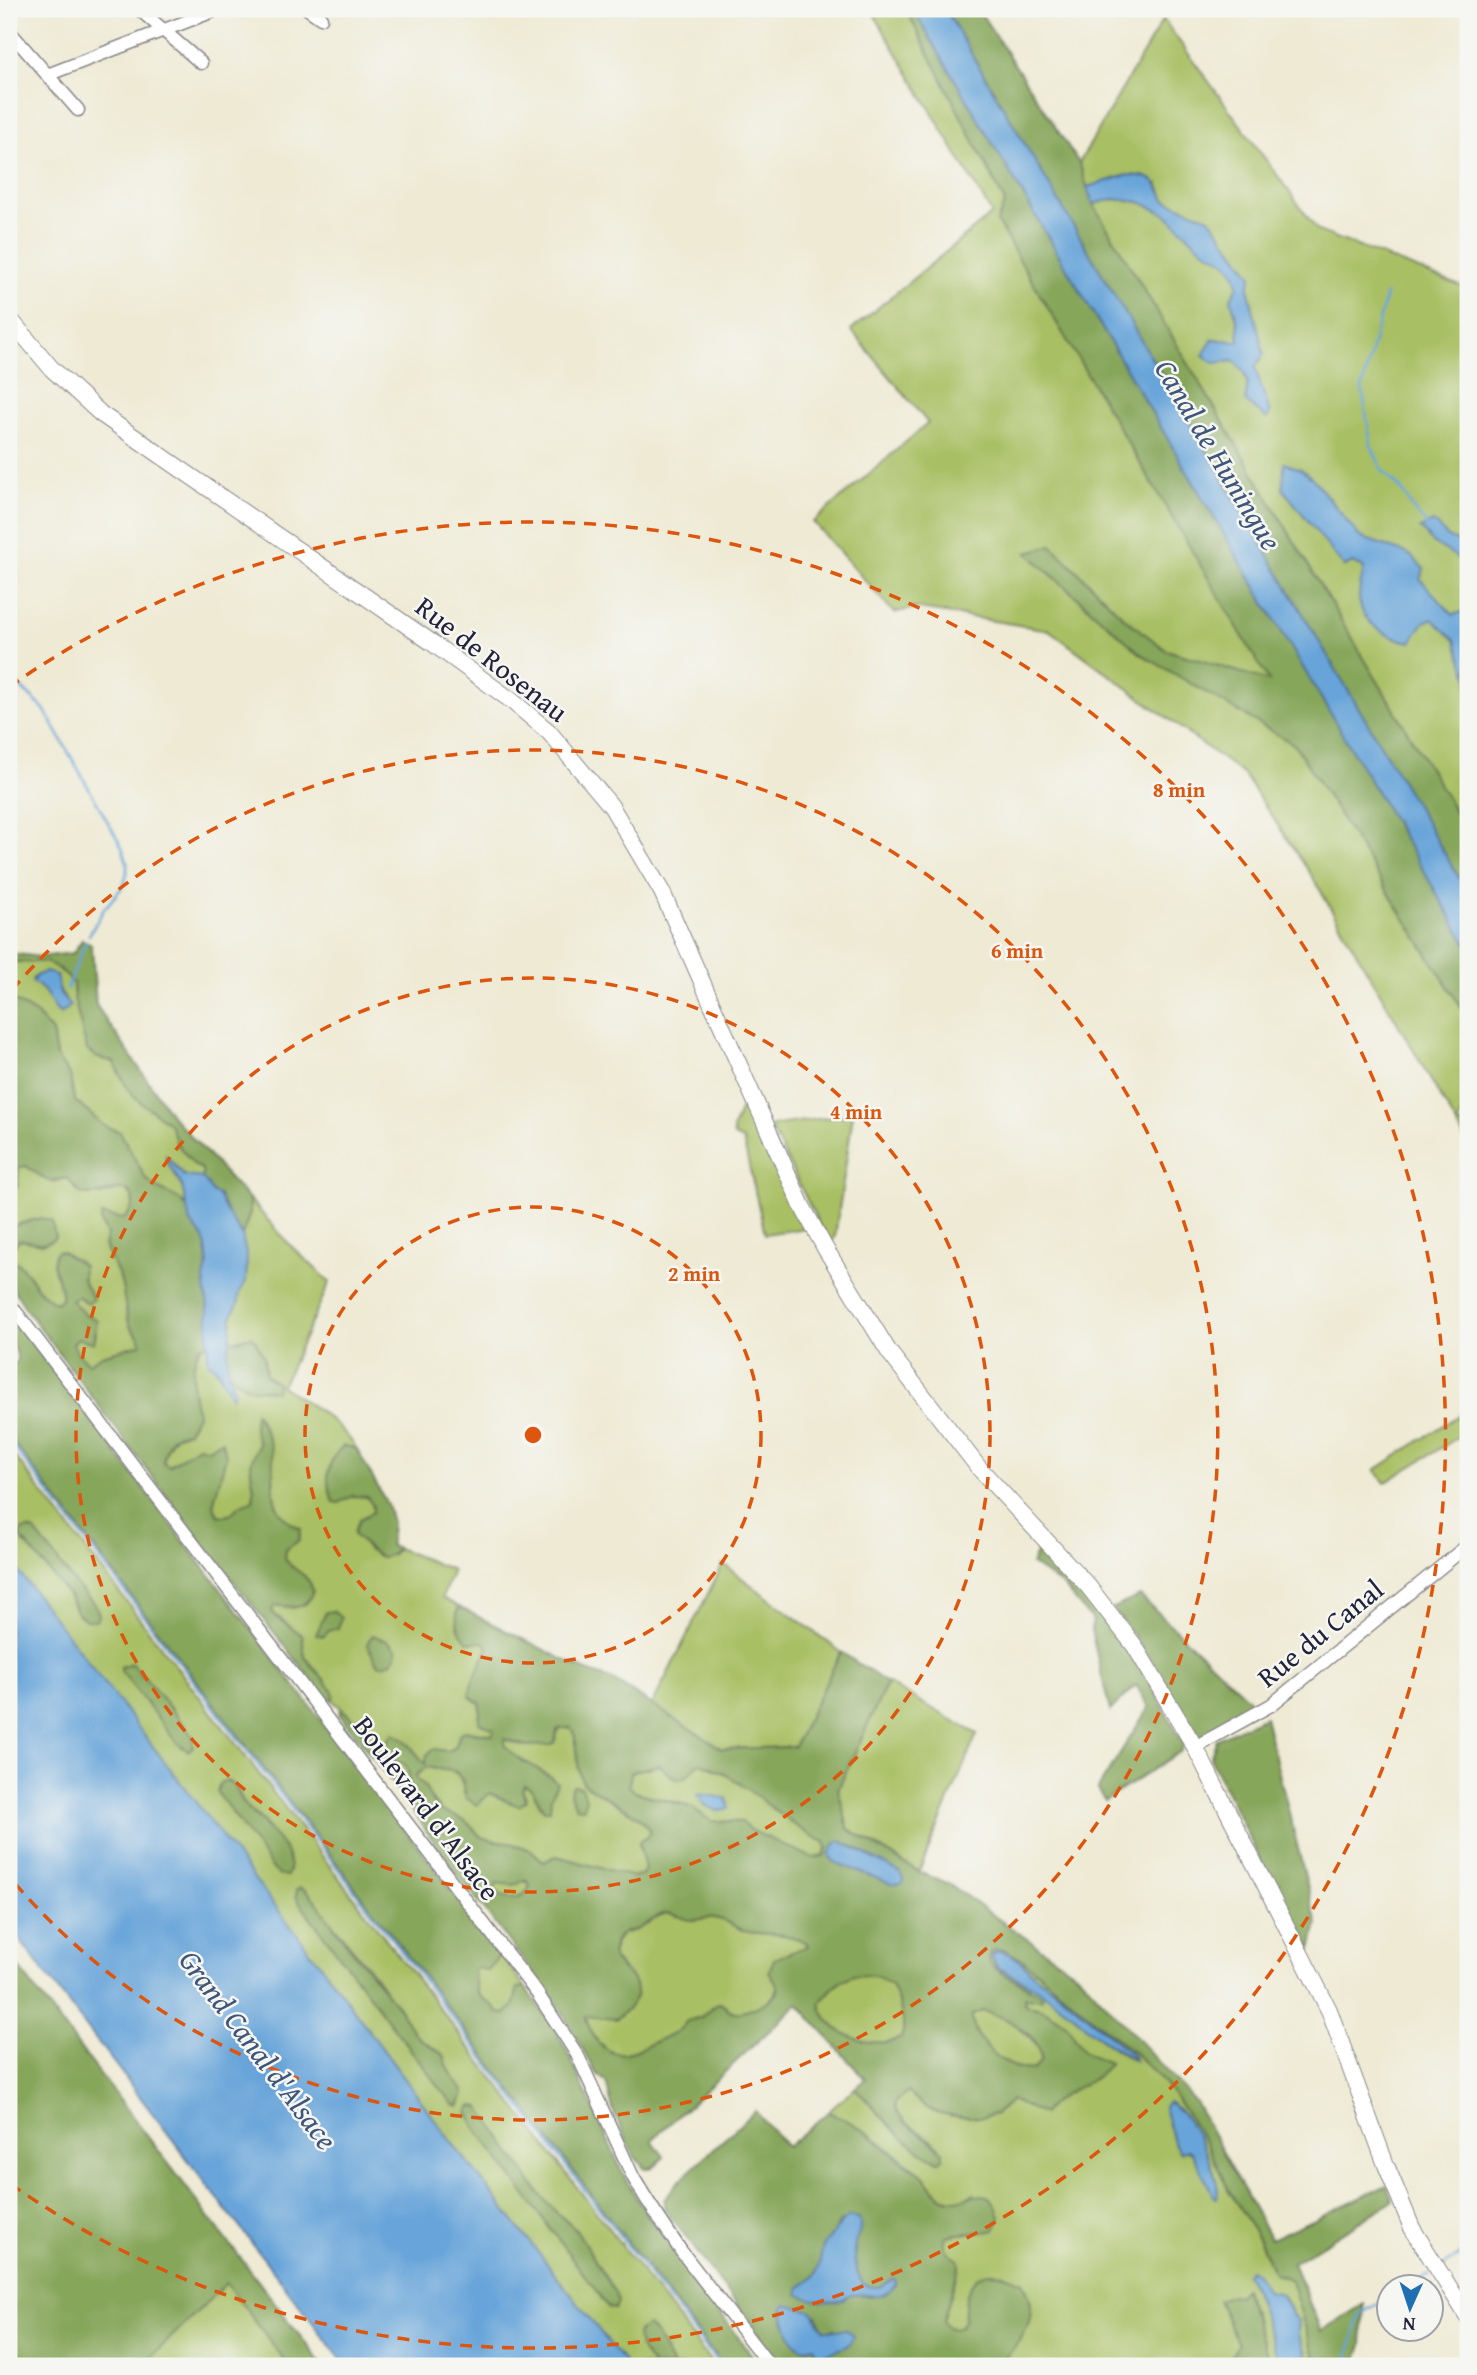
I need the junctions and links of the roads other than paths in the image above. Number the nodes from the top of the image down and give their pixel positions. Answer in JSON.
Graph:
{"nodes":[{"id":1,"x":139,"y":9,"type":"edge"},
{"id":2,"x":219,"y":9,"type":"edge"},
{"id":3,"x":308,"y":9,"type":"edge"},
{"id":4,"x":321,"y":18,"type":"dead end"},
{"id":5,"x":163,"y":30,"type":"junction"},
{"id":6,"x":9,"y":31,"type":"edge"},
{"id":7,"x":201,"y":63,"type":"dead end"},
{"id":8,"x":47,"y":75,"type":"junction"},
{"id":9,"x":78,"y":110,"type":"dead end"},
{"id":10,"x":9,"y":318,"type":"edge"},
{"id":11,"x":9,"y":1303,"type":"edge"},
{"id":12,"x":1468,"y":1545,"type":"edge"},
{"id":13,"x":1195,"y":1747,"type":"junction"},
{"id":14,"x":1468,"y":2317,"type":"edge"},
{"id":15,"x":770,"y":2366,"type":"edge"}],
"edges":[{"from":1,"to":5,"type":"street"},
{"from":2,"to":5,"type":"street"},
{"from":3,"to":4,"type":"street"},
{"from":5,"to":7,"type":"street"},
{"from":5,"to":8,"type":"street"},
{"from":6,"to":8,"type":"street"},
{"from":8,"to":9,"type":"street"},
{"from":10,"to":13,"type":"main road","name":"Rue de Rosenau"},
{"from":11,"to":15,"type":"street","name":"Boulevard d'Alsace"},
{"from":12,"to":13,"type":"street","name":"Rue du Canal"},
{"from":13,"to":14,"type":"main road","name":"Rue de Rosenau"}]}
